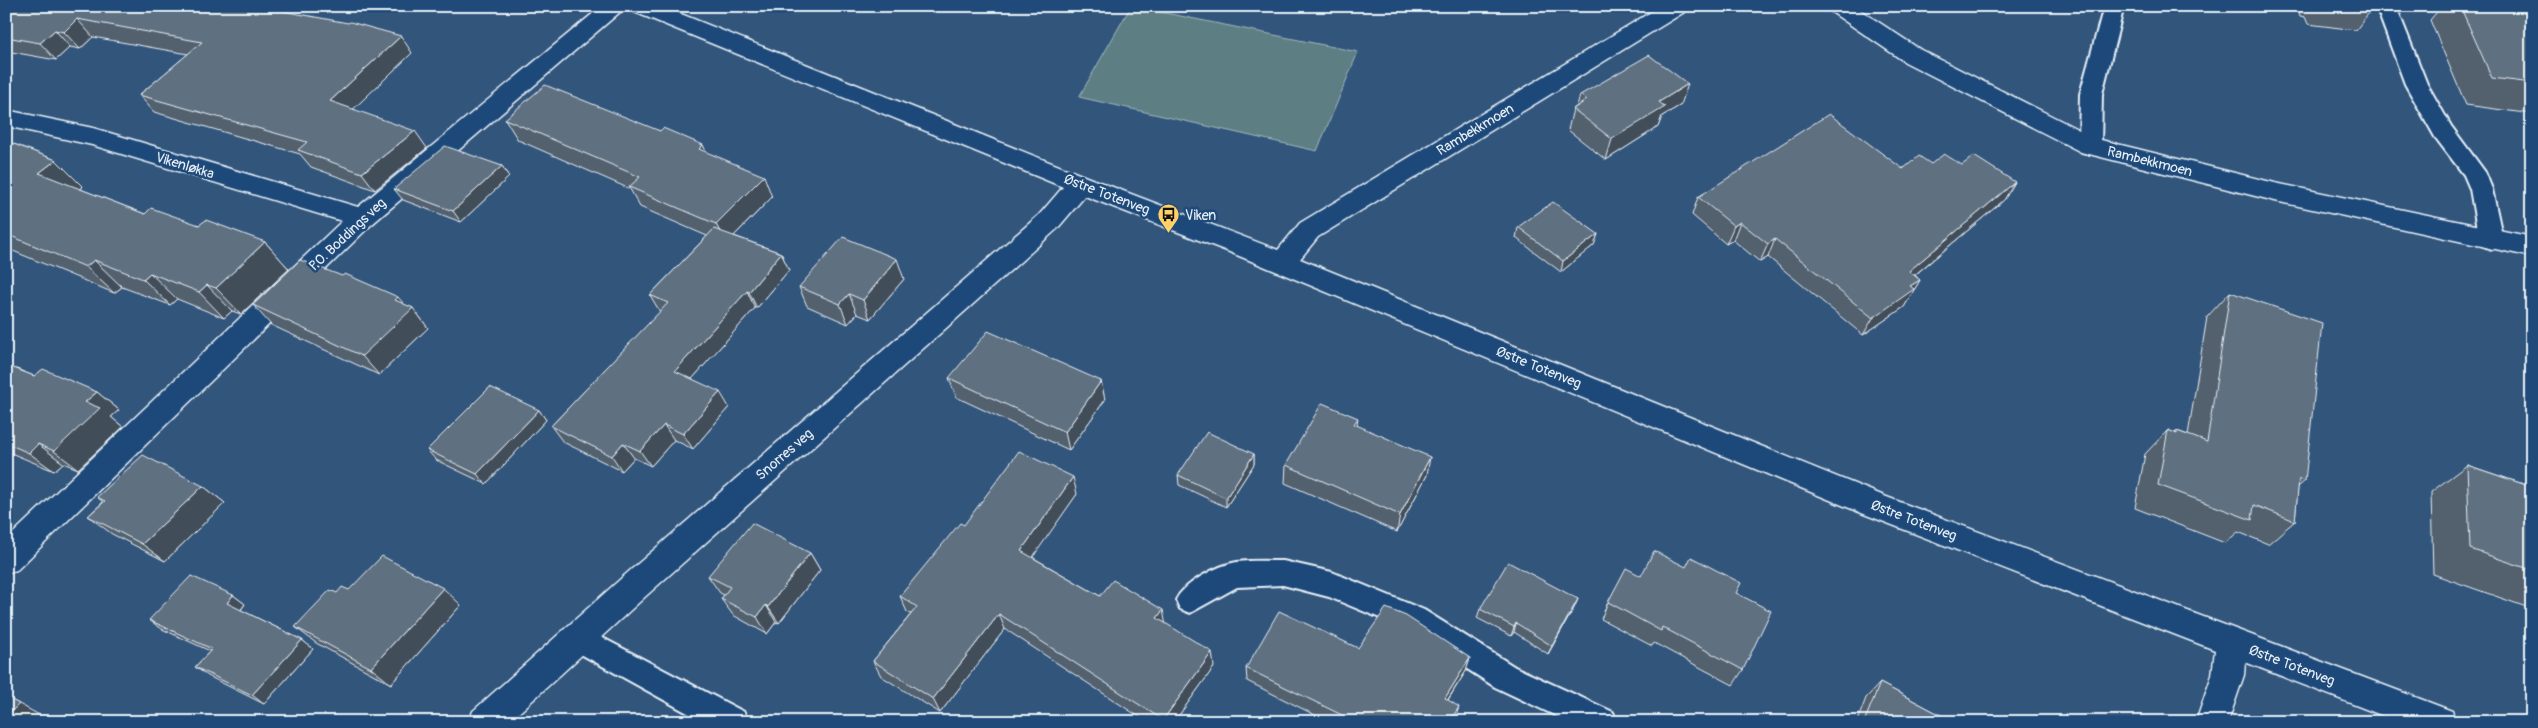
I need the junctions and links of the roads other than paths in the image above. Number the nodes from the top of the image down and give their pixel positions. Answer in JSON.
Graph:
{"nodes":[{"id":1,"x":616,"y":6,"type":"edge"},
{"id":2,"x":640,"y":6,"type":"edge"},
{"id":3,"x":1678,"y":6,"type":"edge"},
{"id":4,"x":1838,"y":6,"type":"edge"},
{"id":5,"x":2114,"y":6,"type":"edge"},
{"id":6,"x":2386,"y":6,"type":"edge"},
{"id":7,"x":6,"y":118,"type":"edge"},
{"id":8,"x":2090,"y":146,"type":"junction"},
{"id":9,"x":1080,"y":184,"type":"junction"},
{"id":10,"x":362,"y":218,"type":"junction"},
{"id":11,"x":2491,"y":240,"type":"junction"},
{"id":12,"x":2532,"y":247,"type":"edge"},
{"id":13,"x":1282,"y":263,"type":"junction"},
{"id":14,"x":6,"y":560,"type":"edge"},
{"id":15,"x":1190,"y":600,"type":"dead end"},
{"id":16,"x":578,"y":638,"type":"junction"},
{"id":17,"x":2232,"y":642,"type":"junction"},
{"id":18,"x":485,"y":722,"type":"edge"},
{"id":19,"x":733,"y":722,"type":"edge"},
{"id":20,"x":1602,"y":722,"type":"edge"},
{"id":21,"x":2212,"y":722,"type":"edge"},
{"id":22,"x":2440,"y":722,"type":"edge"}],
"edges":[{"from":1,"to":10,"type":"street","name":"P.O. Boddings veg"},
{"from":2,"to":9,"type":"street","name":"Østre Totenveg"},
{"from":3,"to":13,"type":"street","name":"Rambekkmoen"},
{"from":4,"to":8,"type":"street","name":"Rambekkmoen"},
{"from":5,"to":8,"type":"lane"},
{"from":6,"to":11,"type":"lane"},
{"from":7,"to":10,"type":"street","name":"Vikenløkka"},
{"from":8,"to":11,"type":"street","name":"Rambekkmoen"},
{"from":9,"to":13,"type":"street","name":"Østre Totenveg"},
{"from":9,"to":16,"type":"street","name":"Snorres veg"},
{"from":10,"to":14,"type":"street","name":"P.O. Boddings veg"},
{"from":11,"to":12,"type":"street","name":"Rambekkmoen"},
{"from":13,"to":17,"type":"street","name":"Østre Totenveg"},
{"from":15,"to":20,"type":"lane"},
{"from":16,"to":18,"type":"street","name":"Snorres veg"},
{"from":16,"to":19,"type":"lane"},
{"from":17,"to":21,"type":"street"},
{"from":17,"to":22,"type":"street","name":"Østre Totenveg"}]}
